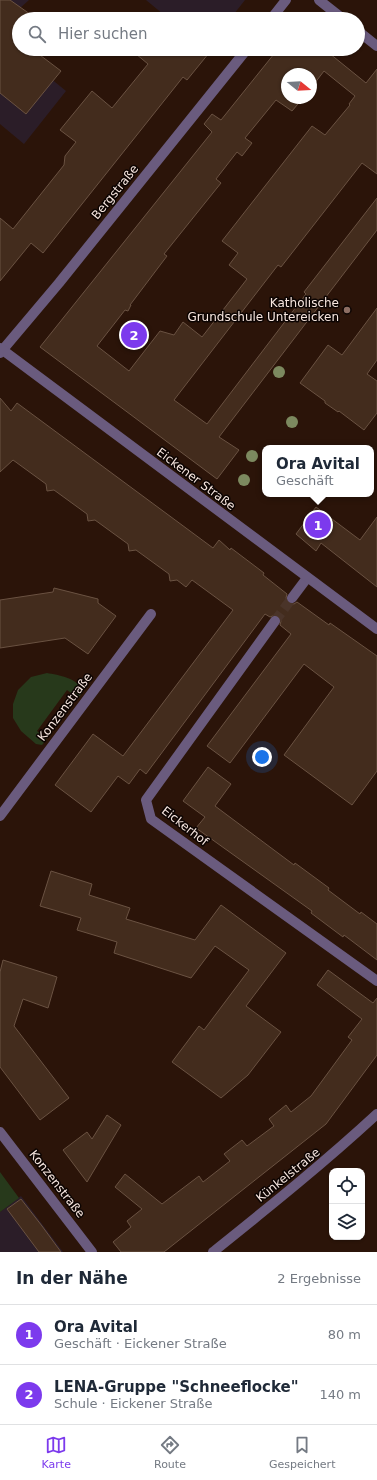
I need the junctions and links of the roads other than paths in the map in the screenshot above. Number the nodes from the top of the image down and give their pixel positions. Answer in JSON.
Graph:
{"nodes":[{"id":1,"x":286,"y":0,"type":"edge"},
{"id":2,"x":320,"y":0,"type":"edge"},
{"id":3,"x":277,"y":12,"type":"edge"},
{"id":4,"x":335,"y":12,"type":"edge"},
{"id":5,"x":365,"y":37,"type":"edge"},
{"id":6,"x":377,"y":46,"type":"edge"},
{"id":7,"x":241,"y":56,"type":"edge"},
{"id":8,"x":1,"y":350,"type":"edge"},
{"id":9,"x":307,"y":578,"type":"junction"},
{"id":10,"x":292,"y":598,"type":"tunnel mouth"},
{"id":11,"x":151,"y":614,"type":"dead end"},
{"id":12,"x":275,"y":621,"type":"tunnel mouth"},
{"id":13,"x":377,"y":629,"type":"edge"},
{"id":14,"x":0,"y":816,"type":"edge"},
{"id":15,"x":377,"y":981,"type":"edge"},
{"id":16,"x":377,"y":1114,"type":"edge"},
{"id":17,"x":0,"y":1132,"type":"edge"},
{"id":18,"x":92,"y":1252,"type":"edge"},
{"id":19,"x":213,"y":1252,"type":"edge"}],
"edges":[{"from":1,"to":3,"type":"street"},
{"from":2,"to":4,"type":"street"},
{"from":5,"to":6,"type":"street"},
{"from":7,"to":8,"type":"street","name":"Bergstraße"},
{"from":8,"to":9,"type":"street","name":"Eickener Straße"},
{"from":9,"to":10,"type":"street"},
{"from":9,"to":13,"type":"street","name":"Eickener Straße"},
{"from":11,"to":14,"type":"street","name":"Konzenstraße"},
{"from":12,"to":15,"type":"street","name":"Eickerhof"},
{"from":16,"to":19,"type":"street","name":"Künkelstraße"},
{"from":17,"to":18,"type":"street","name":"Konzenstraße"}]}
